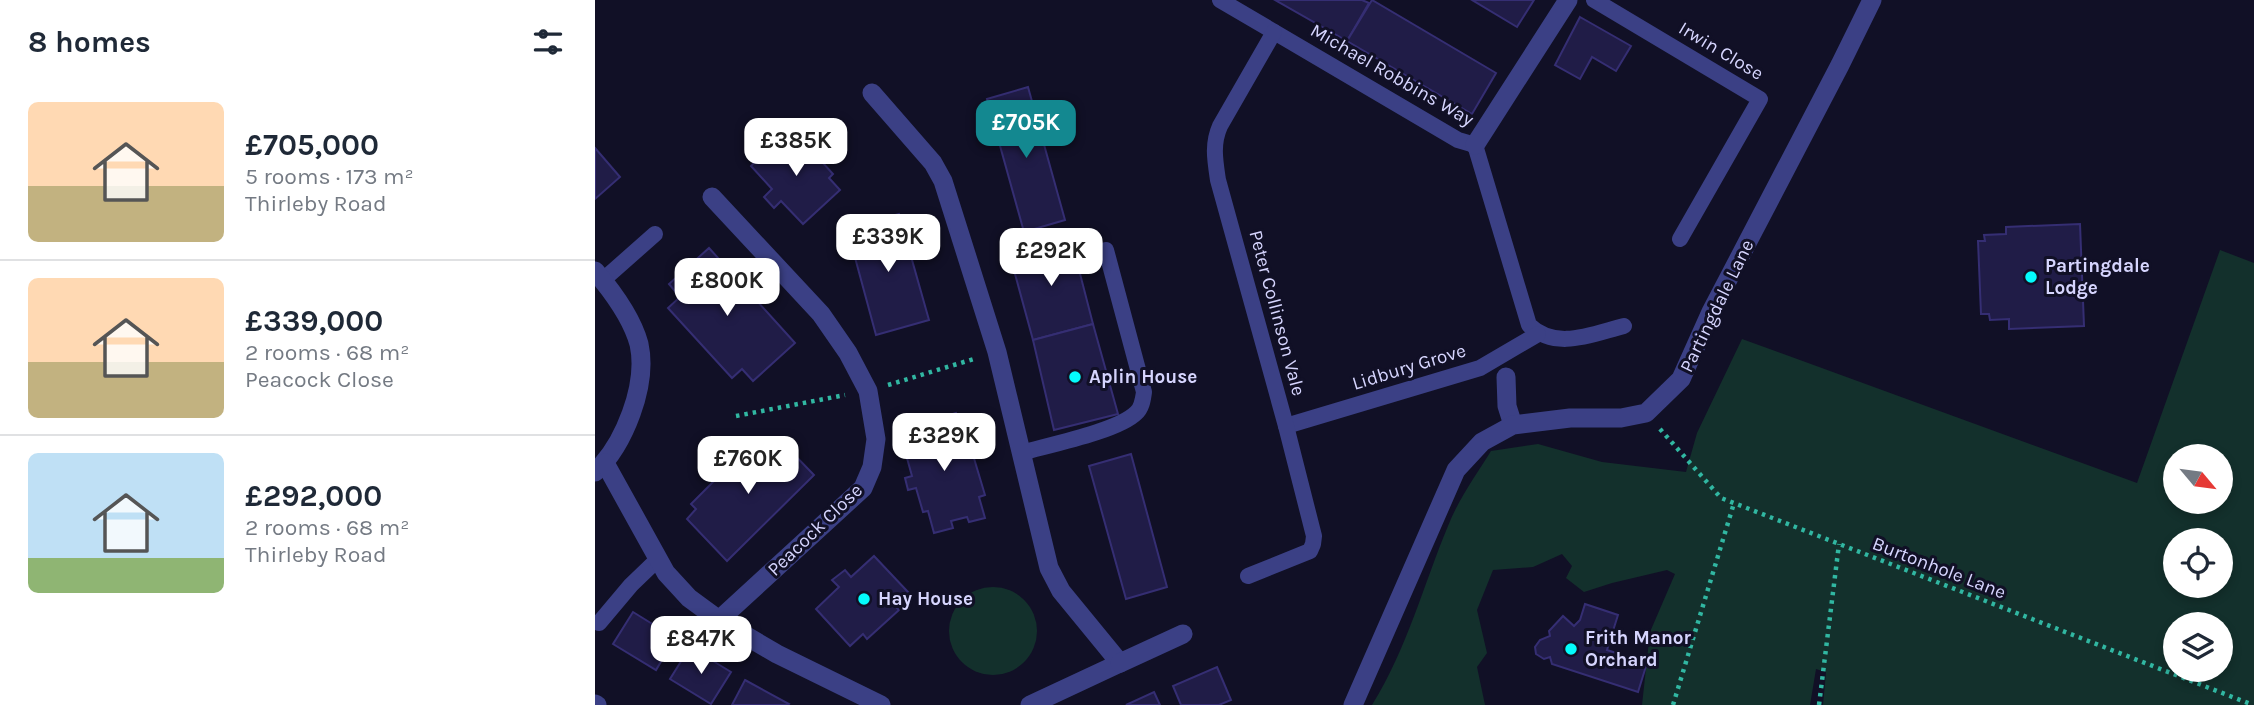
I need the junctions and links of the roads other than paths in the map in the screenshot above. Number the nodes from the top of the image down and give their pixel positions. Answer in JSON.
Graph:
{"nodes":[{"id":1,"x":1220,"y":0,"type":"edge"},
{"id":2,"x":1568,"y":0,"type":"edge"},
{"id":3,"x":1594,"y":0,"type":"edge"},
{"id":4,"x":1872,"y":0,"type":"edge"},
{"id":5,"x":1274,"y":32,"type":"junction"},
{"id":6,"x":873,"y":93,"type":"dead end"},
{"id":7,"x":1475,"y":145,"type":"junction"},
{"id":8,"x":712,"y":197,"type":"dead end"},
{"id":9,"x":655,"y":234,"type":"dead end"},
{"id":10,"x":1680,"y":239,"type":"dead end"},
{"id":11,"x":1106,"y":250,"type":"dead end"},
{"id":12,"x":599,"y":275,"type":"edge"},
{"id":13,"x":1624,"y":326,"type":"dead end"},
{"id":14,"x":1538,"y":334,"type":"junction"},
{"id":15,"x":1506,"y":377,"type":"dead end"},
{"id":16,"x":1513,"y":425,"type":"junction"},
{"id":17,"x":1286,"y":426,"type":"junction"},
{"id":18,"x":1021,"y":453,"type":"junction"},
{"id":19,"x":600,"y":468,"type":"edge"},
{"id":20,"x":657,"y":560,"type":"junction"},
{"id":21,"x":1248,"y":576,"type":"dead end"},
{"id":22,"x":719,"y":620,"type":"junction"},
{"id":23,"x":599,"y":623,"type":"dead end"},
{"id":24,"x":1183,"y":634,"type":"dead end"},
{"id":25,"x":1120,"y":663,"type":"junction"},
{"id":26,"x":881,"y":705,"type":"edge"},
{"id":27,"x":1030,"y":705,"type":"edge"},
{"id":28,"x":1353,"y":705,"type":"edge"}],
"edges":[{"from":1,"to":5,"type":"lane","name":"Michael Robbins Way"},
{"from":2,"to":7,"type":"street"},
{"from":3,"to":10,"type":"lane","name":"Irwin Close"},
{"from":4,"to":16,"type":"street","name":"Partingdale Lane"},
{"from":5,"to":7,"type":"lane","name":"Michael Robbins Way"},
{"from":5,"to":17,"type":"lane","name":"Peter Collinson Vale"},
{"from":6,"to":18,"type":"street"},
{"from":7,"to":14,"type":"lane","name":"Michael Robbins Way"},
{"from":8,"to":22,"type":"street","name":"Peacock Close"},
{"from":9,"to":12,"type":"lane"},
{"from":11,"to":18,"type":"lane"},
{"from":12,"to":19,"type":"street"},
{"from":13,"to":14,"type":"lane"},
{"from":14,"to":17,"type":"lane","name":"Lidbury Grove"},
{"from":15,"to":16,"type":"street"},
{"from":16,"to":28,"type":"street"},
{"from":17,"to":21,"type":"lane","name":"Peter Collinson Vale"},
{"from":18,"to":25,"type":"street"},
{"from":19,"to":20,"type":"street"},
{"from":20,"to":22,"type":"street"},
{"from":20,"to":23,"type":"lane"},
{"from":22,"to":26,"type":"street"},
{"from":24,"to":25,"type":"street"},
{"from":25,"to":27,"type":"street"}]}
